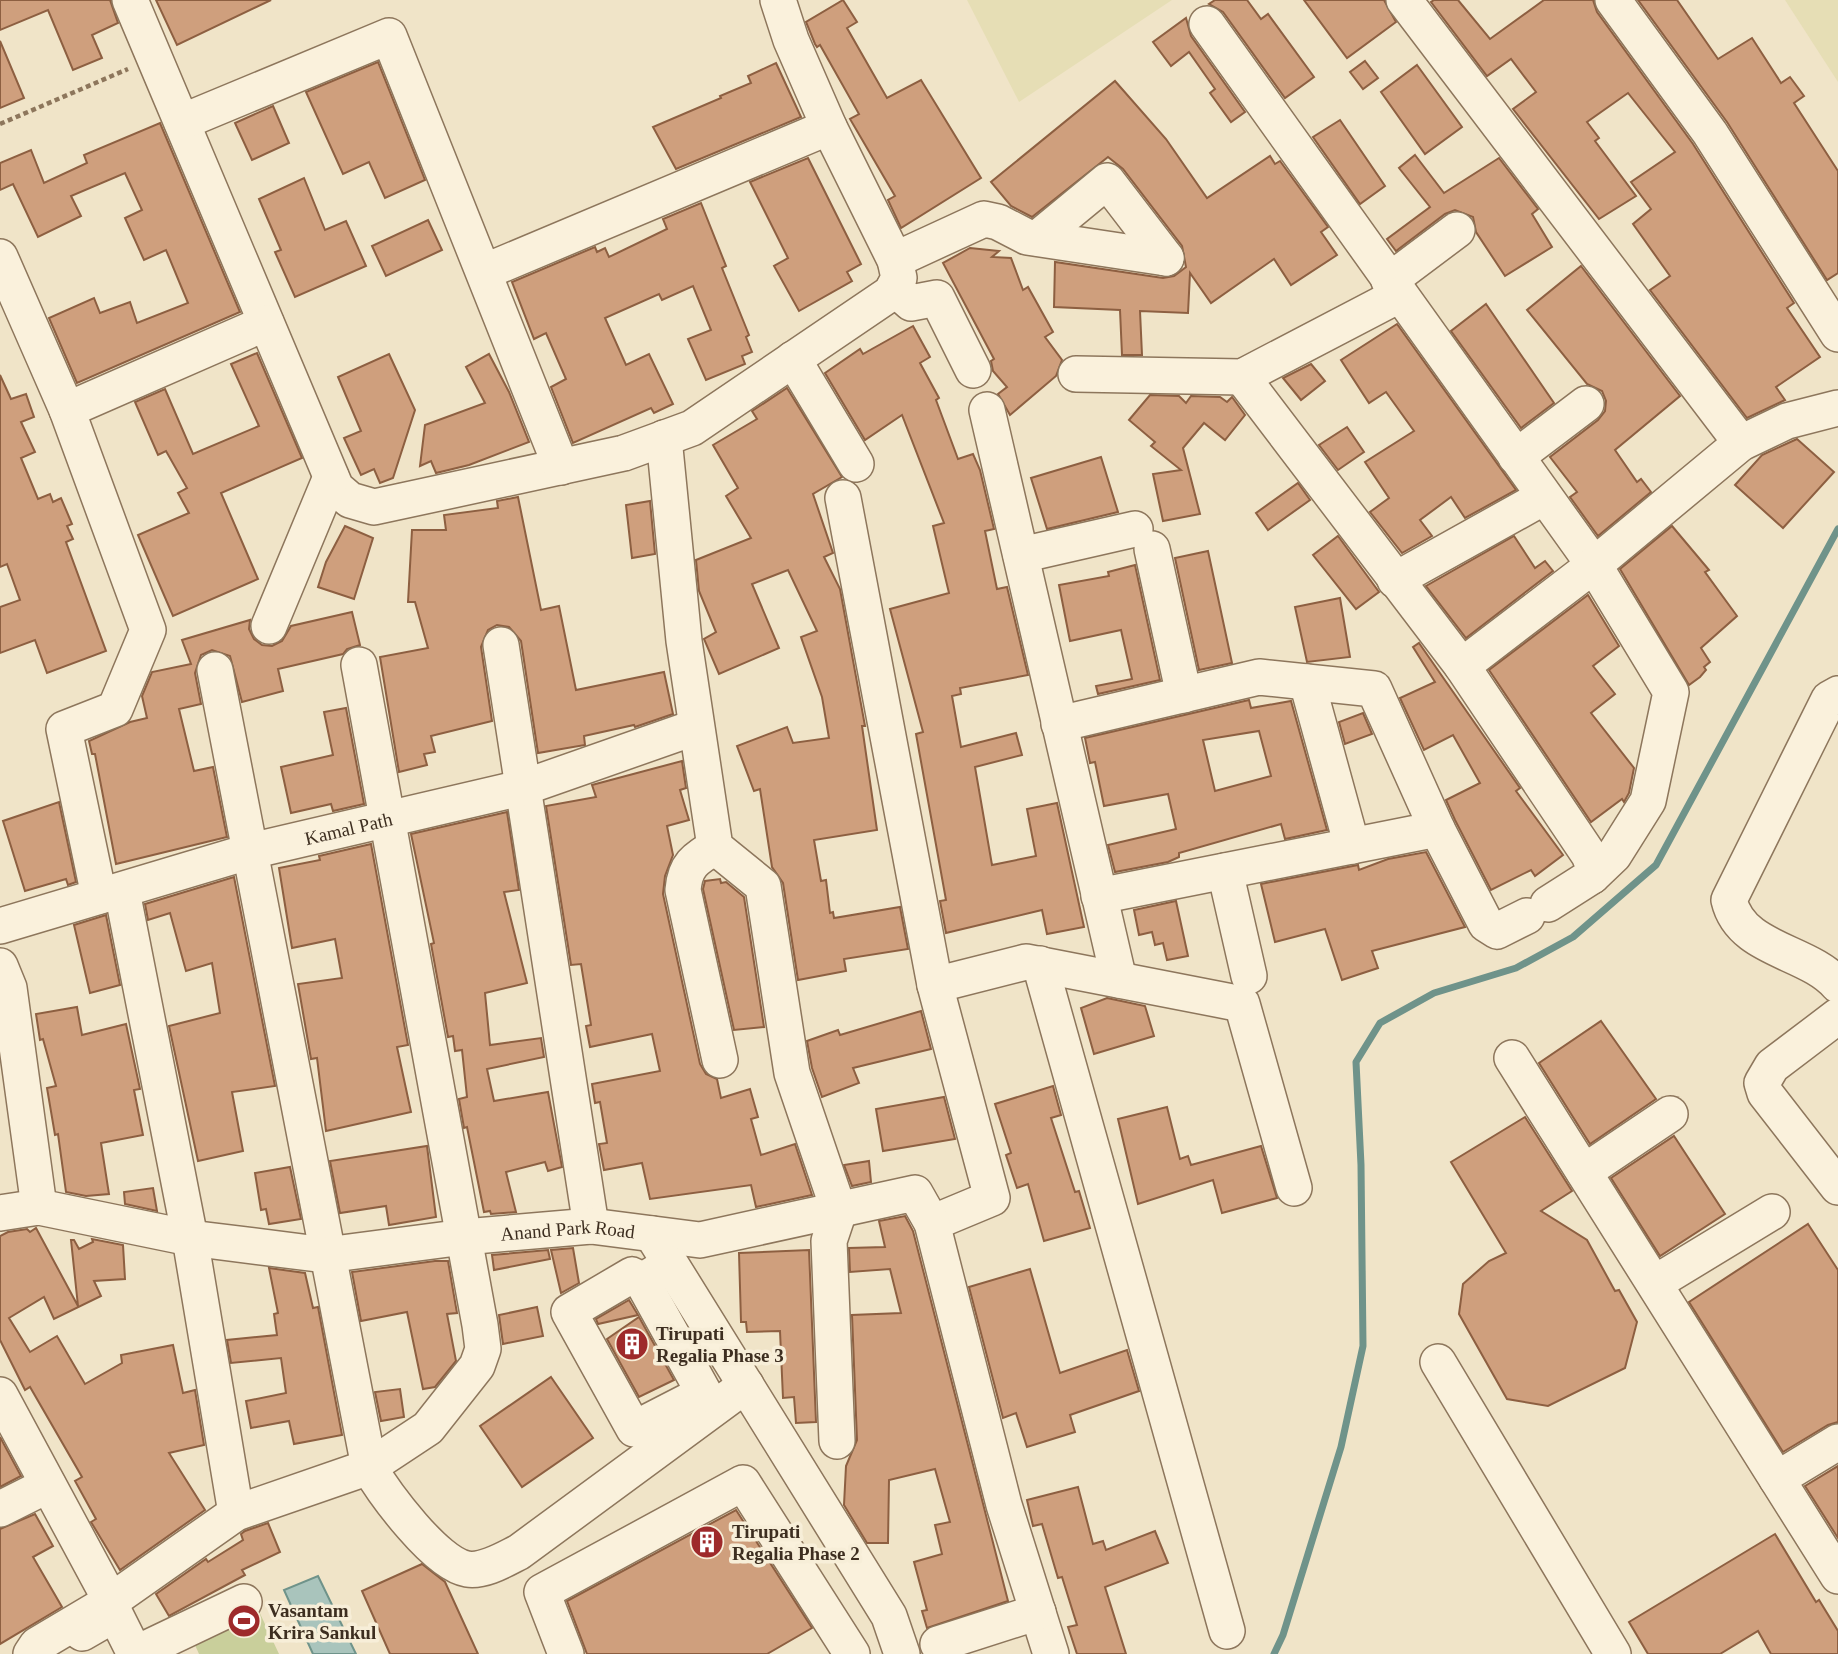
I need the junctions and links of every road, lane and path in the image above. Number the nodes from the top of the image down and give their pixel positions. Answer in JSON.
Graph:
{"nodes":[{"id":1,"x":130,"y":0,"type":"edge"},
{"id":2,"x":778,"y":0,"type":"edge"},
{"id":3,"x":1404,"y":0,"type":"edge"},
{"id":4,"x":1613,"y":0,"type":"edge"},
{"id":5,"x":1207,"y":24,"type":"dead end"},
{"id":6,"x":155,"y":57,"type":"junction"},
{"id":7,"x":182,"y":122,"type":"junction"},
{"id":8,"x":0,"y":124,"type":"edge"},
{"id":9,"x":829,"y":127,"type":"junction"},
{"id":10,"x":1457,"y":230,"type":"dead end"},
{"id":11,"x":1038,"y":238,"type":"dead end"},
{"id":12,"x":0,"y":257,"type":"edge"},
{"id":13,"x":484,"y":272,"type":"junction"},
{"id":14,"x":895,"y":274,"type":"junction"},
{"id":15,"x":1394,"y":288,"type":"junction"},
{"id":16,"x":266,"y":323,"type":"junction"},
{"id":17,"x":1838,"y":334,"type":"edge"},
{"id":18,"x":793,"y":359,"type":"junction"},
{"id":19,"x":973,"y":370,"type":"dead end"},
{"id":20,"x":1076,"y":374,"type":"dead end"},
{"id":21,"x":1242,"y":377,"type":"junction"},
{"id":22,"x":1586,"y":404,"type":"dead end"},
{"id":23,"x":1838,"y":408,"type":"edge"},
{"id":24,"x":67,"y":410,"type":"junction"},
{"id":25,"x":987,"y":410,"type":"dead end"},
{"id":26,"x":664,"y":438,"type":"junction"},
{"id":27,"x":1741,"y":443,"type":"junction"},
{"id":28,"x":1516,"y":457,"type":"junction"},
{"id":29,"x":856,"y":464,"type":"dead end"},
{"id":30,"x":561,"y":467,"type":"junction"},
{"id":31,"x":331,"y":477,"type":"junction"},
{"id":32,"x":1544,"y":497,"type":"junction"},
{"id":33,"x":843,"y":498,"type":"dead end"},
{"id":34,"x":1021,"y":555,"type":"junction"},
{"id":35,"x":1594,"y":565,"type":"junction"},
{"id":36,"x":1395,"y":580,"type":"junction"},
{"id":37,"x":269,"y":626,"type":"dead end"},
{"id":38,"x":501,"y":645,"type":"dead end"},
{"id":39,"x":359,"y":665,"type":"dead end"},
{"id":40,"x":1462,"y":666,"type":"junction"},
{"id":41,"x":215,"y":670,"type":"dead end"},
{"id":42,"x":1307,"y":682,"type":"junction"},
{"id":43,"x":1838,"y":694,"type":"edge"},
{"id":44,"x":1184,"y":695,"type":"junction"},
{"id":45,"x":1059,"y":724,"type":"junction"},
{"id":46,"x":696,"y":727,"type":"junction"},
{"id":47,"x":525,"y":787,"type":"junction"},
{"id":48,"x":388,"y":820,"type":"junction"},
{"id":49,"x":1437,"y":829,"type":"junction"},
{"id":50,"x":1352,"y":846,"type":"junction"},
{"id":51,"x":715,"y":847,"type":"junction"},
{"id":52,"x":251,"y":851,"type":"junction"},
{"id":53,"x":1225,"y":871,"type":"junction"},
{"id":54,"x":1592,"y":876,"type":"junction"},
{"id":55,"x":111,"y":893,"type":"junction"},
{"id":56,"x":1099,"y":896,"type":"junction"},
{"id":57,"x":0,"y":926,"type":"edge"},
{"id":58,"x":1040,"y":964,"type":"junction"},
{"id":59,"x":0,"y":966,"type":"edge"},
{"id":60,"x":1835,"y":972,"type":"edge"},
{"id":61,"x":1249,"y":976,"type":"dead end"},
{"id":62,"x":1119,"y":980,"type":"junction"},
{"id":63,"x":935,"y":985,"type":"junction"},
{"id":64,"x":1838,"y":1016,"type":"edge"},
{"id":65,"x":9,"y":1058,"type":"edge"},
{"id":66,"x":1512,"y":1058,"type":"dead end"},
{"id":67,"x":720,"y":1060,"type":"dead end"},
{"id":68,"x":1670,"y":1114,"type":"dead end"},
{"id":69,"x":1584,"y":1172,"type":"junction"},
{"id":70,"x":1838,"y":1187,"type":"edge"},
{"id":71,"x":1294,"y":1188,"type":"dead end"},
{"id":72,"x":39,"y":1207,"type":"junction"},
{"id":73,"x":839,"y":1211,"type":"junction"},
{"id":74,"x":1772,"y":1212,"type":"dead end"},
{"id":75,"x":0,"y":1213,"type":"edge"},
{"id":76,"x":932,"y":1223,"type":"junction"},
{"id":77,"x":591,"y":1226,"type":"junction"},
{"id":78,"x":652,"y":1234,"type":"junction"},
{"id":79,"x":464,"y":1237,"type":"junction"},
{"id":80,"x":190,"y":1238,"type":"junction"},
{"id":81,"x":326,"y":1255,"type":"junction"},
{"id":82,"x":1655,"y":1283,"type":"junction"},
{"id":83,"x":1438,"y":1362,"type":"dead end"},
{"id":84,"x":746,"y":1385,"type":"junction"},
{"id":85,"x":0,"y":1395,"type":"edge"},
{"id":86,"x":836,"y":1441,"type":"dead end"},
{"id":87,"x":1838,"y":1442,"type":"edge"},
{"id":88,"x":791,"y":1459,"type":"junction"},
{"id":89,"x":369,"y":1467,"type":"junction"},
{"id":90,"x":1777,"y":1479,"type":"junction"},
{"id":91,"x":743,"y":1483,"type":"junction"},
{"id":92,"x":48,"y":1485,"type":"junction"},
{"id":93,"x":0,"y":1509,"type":"edge"},
{"id":94,"x":236,"y":1513,"type":"junction"},
{"id":95,"x":1838,"y":1576,"type":"edge"},
{"id":96,"x":111,"y":1601,"type":"junction"},
{"id":97,"x":244,"y":1602,"type":"dead end"},
{"id":98,"x":1038,"y":1612,"type":"junction"},
{"id":99,"x":1227,"y":1631,"type":"dead end"},
{"id":100,"x":938,"y":1643,"type":"dead end"},
{"id":101,"x":32,"y":1654,"type":"edge"},
{"id":102,"x":46,"y":1654,"type":"edge"},
{"id":103,"x":135,"y":1654,"type":"edge"},
{"id":104,"x":566,"y":1654,"type":"edge"},
{"id":105,"x":852,"y":1654,"type":"edge"},
{"id":106,"x":902,"y":1654,"type":"edge"},
{"id":107,"x":1051,"y":1654,"type":"edge"},
{"id":108,"x":1613,"y":1654,"type":"edge"}],
"edges":[{"from":1,"to":6,"type":"street"},
{"from":2,"to":9,"type":"street"},
{"from":3,"to":27,"type":"street"},
{"from":4,"to":17,"type":"street"},
{"from":5,"to":15,"type":"street"},
{"from":6,"to":7,"type":"street"},
{"from":6,"to":8,"type":"path"},
{"from":7,"to":13,"type":"street"},
{"from":7,"to":16,"type":"street"},
{"from":9,"to":13,"type":"street"},
{"from":9,"to":14,"type":"street"},
{"from":10,"to":15,"type":"street"},
{"from":11,"to":14,"type":"street"},
{"from":12,"to":24,"type":"street"},
{"from":13,"to":30,"type":"street"},
{"from":14,"to":18,"type":"street"},
{"from":14,"to":19,"type":"street"},
{"from":15,"to":21,"type":"street"},
{"from":15,"to":28,"type":"street"},
{"from":16,"to":24,"type":"street"},
{"from":16,"to":31,"type":"street"},
{"from":18,"to":26,"type":"street"},
{"from":18,"to":29,"type":"street"},
{"from":20,"to":21,"type":"street"},
{"from":21,"to":36,"type":"street"},
{"from":22,"to":28,"type":"street"},
{"from":23,"to":27,"type":"street"},
{"from":24,"to":55,"type":"street"},
{"from":25,"to":34,"type":"street"},
{"from":26,"to":30,"type":"street"},
{"from":26,"to":46,"type":"street"},
{"from":27,"to":35,"type":"street"},
{"from":28,"to":32,"type":"street"},
{"from":30,"to":31,"type":"street"},
{"from":31,"to":37,"type":"street"},
{"from":32,"to":35,"type":"street"},
{"from":32,"to":36,"type":"street"},
{"from":33,"to":63,"type":"street"},
{"from":34,"to":44,"type":"street"},
{"from":34,"to":45,"type":"street"},
{"from":35,"to":40,"type":"street"},
{"from":35,"to":54,"type":"street"},
{"from":36,"to":40,"type":"street"},
{"from":38,"to":47,"type":"street"},
{"from":39,"to":48,"type":"street"},
{"from":40,"to":54,"type":"street"},
{"from":41,"to":52,"type":"street"},
{"from":42,"to":44,"type":"street"},
{"from":42,"to":49,"type":"street"},
{"from":42,"to":50,"type":"street"},
{"from":43,"to":60,"type":"street"},
{"from":44,"to":45,"type":"street"},
{"from":45,"to":56,"type":"street"},
{"from":46,"to":47,"type":"street","name":"Kamal Path"},
{"from":46,"to":51,"type":"street"},
{"from":47,"to":48,"type":"street","name":"Kamal Path"},
{"from":47,"to":77,"type":"street"},
{"from":48,"to":52,"type":"street","name":"Kamal Path"},
{"from":48,"to":79,"type":"street"},
{"from":49,"to":50,"type":"street"},
{"from":49,"to":54,"type":"street"},
{"from":50,"to":53,"type":"street"},
{"from":51,"to":67,"type":"street"},
{"from":51,"to":73,"type":"street"},
{"from":52,"to":55,"type":"street","name":"Kamal Path"},
{"from":52,"to":81,"type":"street"},
{"from":53,"to":56,"type":"street"},
{"from":53,"to":61,"type":"street"},
{"from":55,"to":57,"type":"street","name":"Kamal Path"},
{"from":55,"to":80,"type":"street"},
{"from":56,"to":62,"type":"street"},
{"from":58,"to":62,"type":"street"},
{"from":58,"to":63,"type":"street"},
{"from":58,"to":99,"type":"street"},
{"from":59,"to":65,"type":"street"},
{"from":62,"to":71,"type":"street"},
{"from":63,"to":76,"type":"street"},
{"from":64,"to":70,"type":"street"},
{"from":65,"to":72,"type":"street"},
{"from":66,"to":69,"type":"street"},
{"from":68,"to":69,"type":"street"},
{"from":69,"to":82,"type":"street"},
{"from":72,"to":75,"type":"street","name":"Anand Park Road"},
{"from":72,"to":80,"type":"street","name":"Anand Park Road"},
{"from":73,"to":76,"type":"street"},
{"from":73,"to":78,"type":"street"},
{"from":73,"to":86,"type":"street"},
{"from":74,"to":82,"type":"street"},
{"from":76,"to":98,"type":"street"},
{"from":77,"to":78,"type":"street","name":"Anand Park Road"},
{"from":77,"to":79,"type":"street","name":"Anand Park Road"},
{"from":78,"to":84,"type":"street","name":"Anand Park Road"},
{"from":79,"to":81,"type":"street","name":"Anand Park Road"},
{"from":79,"to":89,"type":"street"},
{"from":80,"to":81,"type":"street","name":"Anand Park Road"},
{"from":80,"to":94,"type":"street"},
{"from":81,"to":89,"type":"street"},
{"from":82,"to":90,"type":"street"},
{"from":83,"to":108,"type":"street"},
{"from":84,"to":88,"type":"street","name":"Anand Park Road"},
{"from":84,"to":89,"type":"street"},
{"from":85,"to":92,"type":"street"},
{"from":87,"to":90,"type":"street"},
{"from":88,"to":91,"type":"street"},
{"from":88,"to":106,"type":"street","name":"Anand Park Road"},
{"from":89,"to":94,"type":"street"},
{"from":90,"to":95,"type":"street"},
{"from":91,"to":104,"type":"street"},
{"from":91,"to":105,"type":"street"},
{"from":92,"to":93,"type":"street"},
{"from":92,"to":96,"type":"street"},
{"from":94,"to":96,"type":"street"},
{"from":96,"to":101,"type":"street"},
{"from":97,"to":103,"type":"street"},
{"from":98,"to":100,"type":"street"},
{"from":98,"to":107,"type":"street"},
{"from":102,"to":103,"type":"street"}]}
